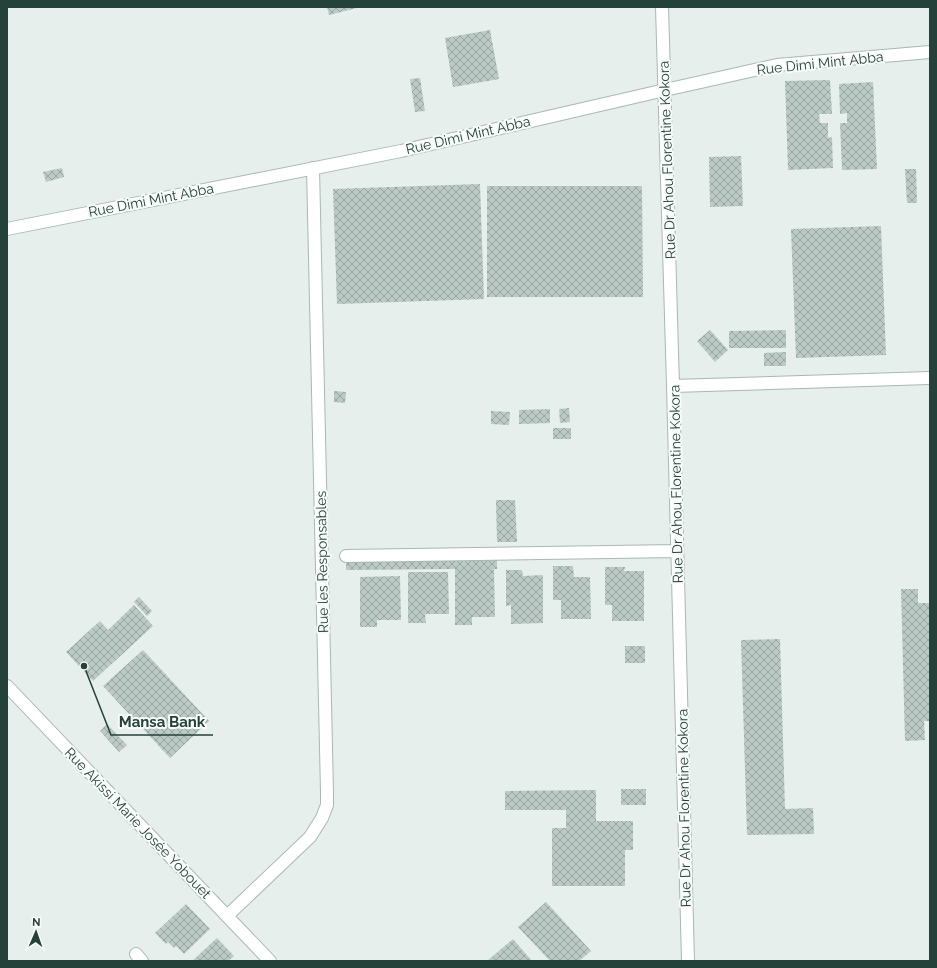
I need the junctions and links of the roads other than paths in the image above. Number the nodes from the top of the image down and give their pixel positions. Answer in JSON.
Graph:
{"nodes":[{"id":1,"x":662,"y":7,"type":"edge"},
{"id":2,"x":930,"y":52,"type":"edge"},
{"id":3,"x":665,"y":90,"type":"junction"},
{"id":4,"x":313,"y":168,"type":"junction"},
{"id":5,"x":7,"y":229,"type":"edge"},
{"id":6,"x":930,"y":378,"type":"edge"},
{"id":7,"x":673,"y":386,"type":"junction"},
{"id":8,"x":677,"y":551,"type":"junction"},
{"id":9,"x":346,"y":556,"type":"dead end"},
{"id":10,"x":7,"y":686,"type":"edge"},
{"id":11,"x":227,"y":916,"type":"junction"},
{"id":12,"x":270,"y":961,"type":"edge"},
{"id":13,"x":688,"y":961,"type":"edge"}],
"edges":[{"from":1,"to":3,"type":"street","name":"Rue Dr Ahou Florentine Kokora"},
{"from":2,"to":3,"type":"street","name":"Rue Dimi Mint Abba"},
{"from":3,"to":4,"type":"street","name":"Rue Dimi Mint Abba"},
{"from":3,"to":7,"type":"street","name":"Rue Dr Ahou Florentine Kokora"},
{"from":4,"to":5,"type":"street","name":"Rue Dimi Mint Abba"},
{"from":4,"to":11,"type":"street","name":"Rue les Responsables"},
{"from":6,"to":7,"type":"street"},
{"from":7,"to":8,"type":"street","name":"Rue Dr Ahou Florentine Kokora"},
{"from":8,"to":9,"type":"street"},
{"from":8,"to":13,"type":"street","name":"Rue Dr Ahou Florentine Kokora"},
{"from":10,"to":11,"type":"street","name":"Rue Akissi Marie Josée Yobouet"},
{"from":11,"to":12,"type":"street","name":"Rue Akissi Marie Josée Yobouet"}]}
